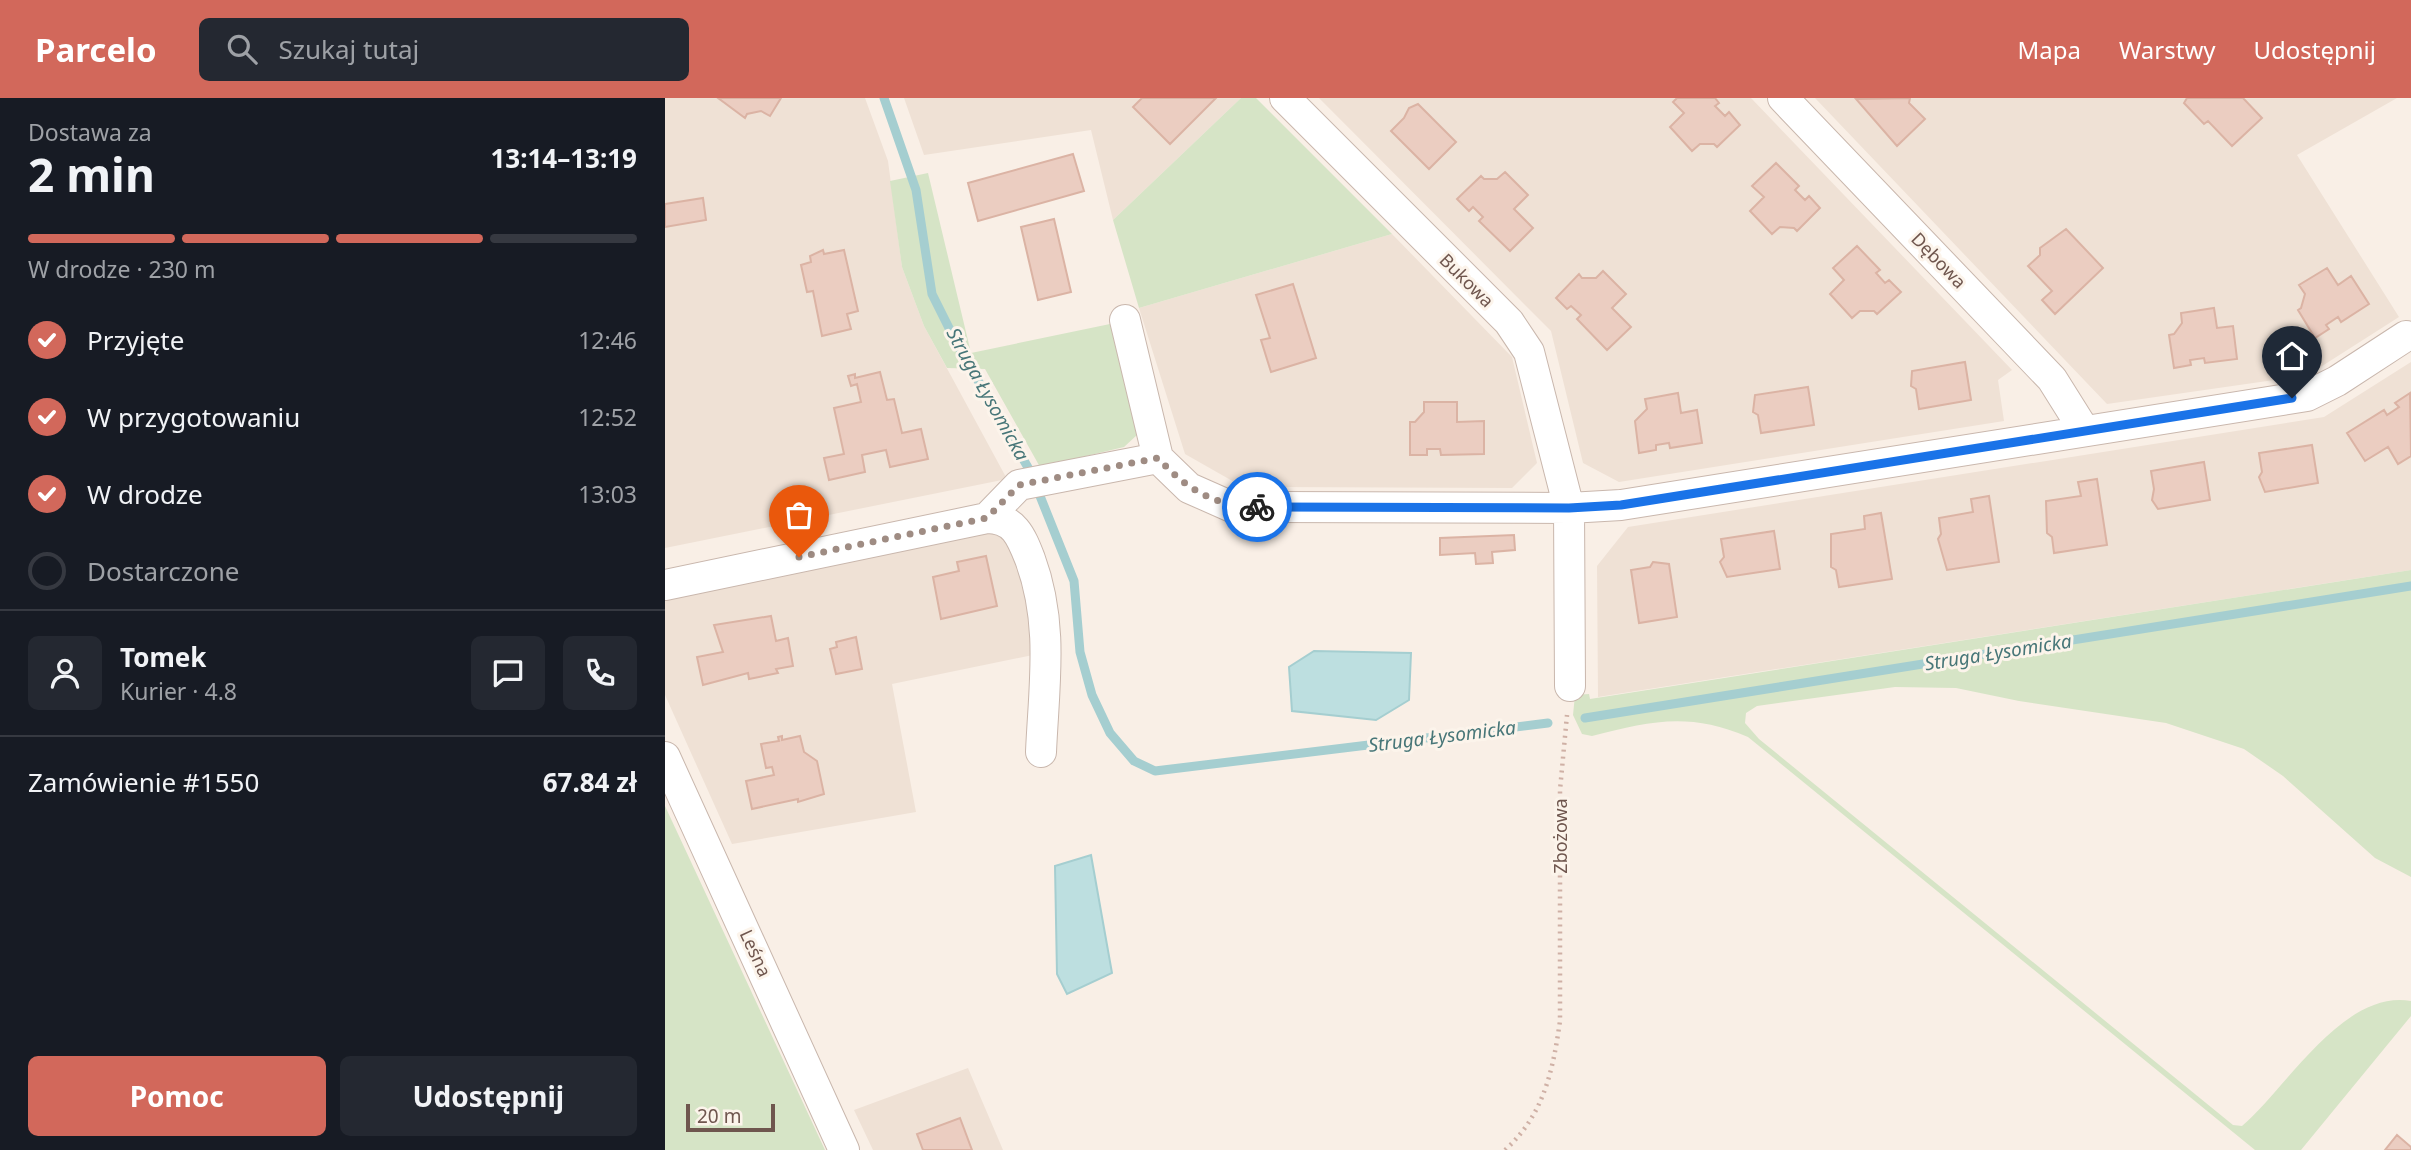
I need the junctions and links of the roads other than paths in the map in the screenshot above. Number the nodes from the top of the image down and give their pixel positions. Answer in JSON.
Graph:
{"nodes":[{"id":1,"x":1285,"y":98,"type":"edge"},
{"id":2,"x":1783,"y":98,"type":"edge"},
{"id":3,"x":1125,"y":320,"type":"dead end"},
{"id":4,"x":2406,"y":336,"type":"dead end"},
{"id":5,"x":2084,"y":430,"type":"junction"},
{"id":6,"x":1158,"y":458,"type":"junction"},
{"id":7,"x":1569,"y":508,"type":"junction"},
{"id":8,"x":987,"y":518,"type":"junction"},
{"id":9,"x":665,"y":585,"type":"edge"},
{"id":10,"x":1570,"y":686,"type":"road end"},
{"id":11,"x":1041,"y":752,"type":"dead end"},
{"id":12,"x":665,"y":757,"type":"edge"},
{"id":13,"x":844,"y":1150,"type":"edge"}],
"edges":[{"from":1,"to":7,"type":"street","name":"Bukowa"},
{"from":2,"to":5,"type":"street","name":"Dębowa"},
{"from":3,"to":6,"type":"street"},
{"from":4,"to":5,"type":"street"},
{"from":5,"to":7,"type":"street"},
{"from":6,"to":7,"type":"street"},
{"from":6,"to":8,"type":"street"},
{"from":7,"to":10,"type":"street"},
{"from":8,"to":9,"type":"street"},
{"from":8,"to":11,"type":"street"},
{"from":12,"to":13,"type":"street","name":"Leśna"}]}
